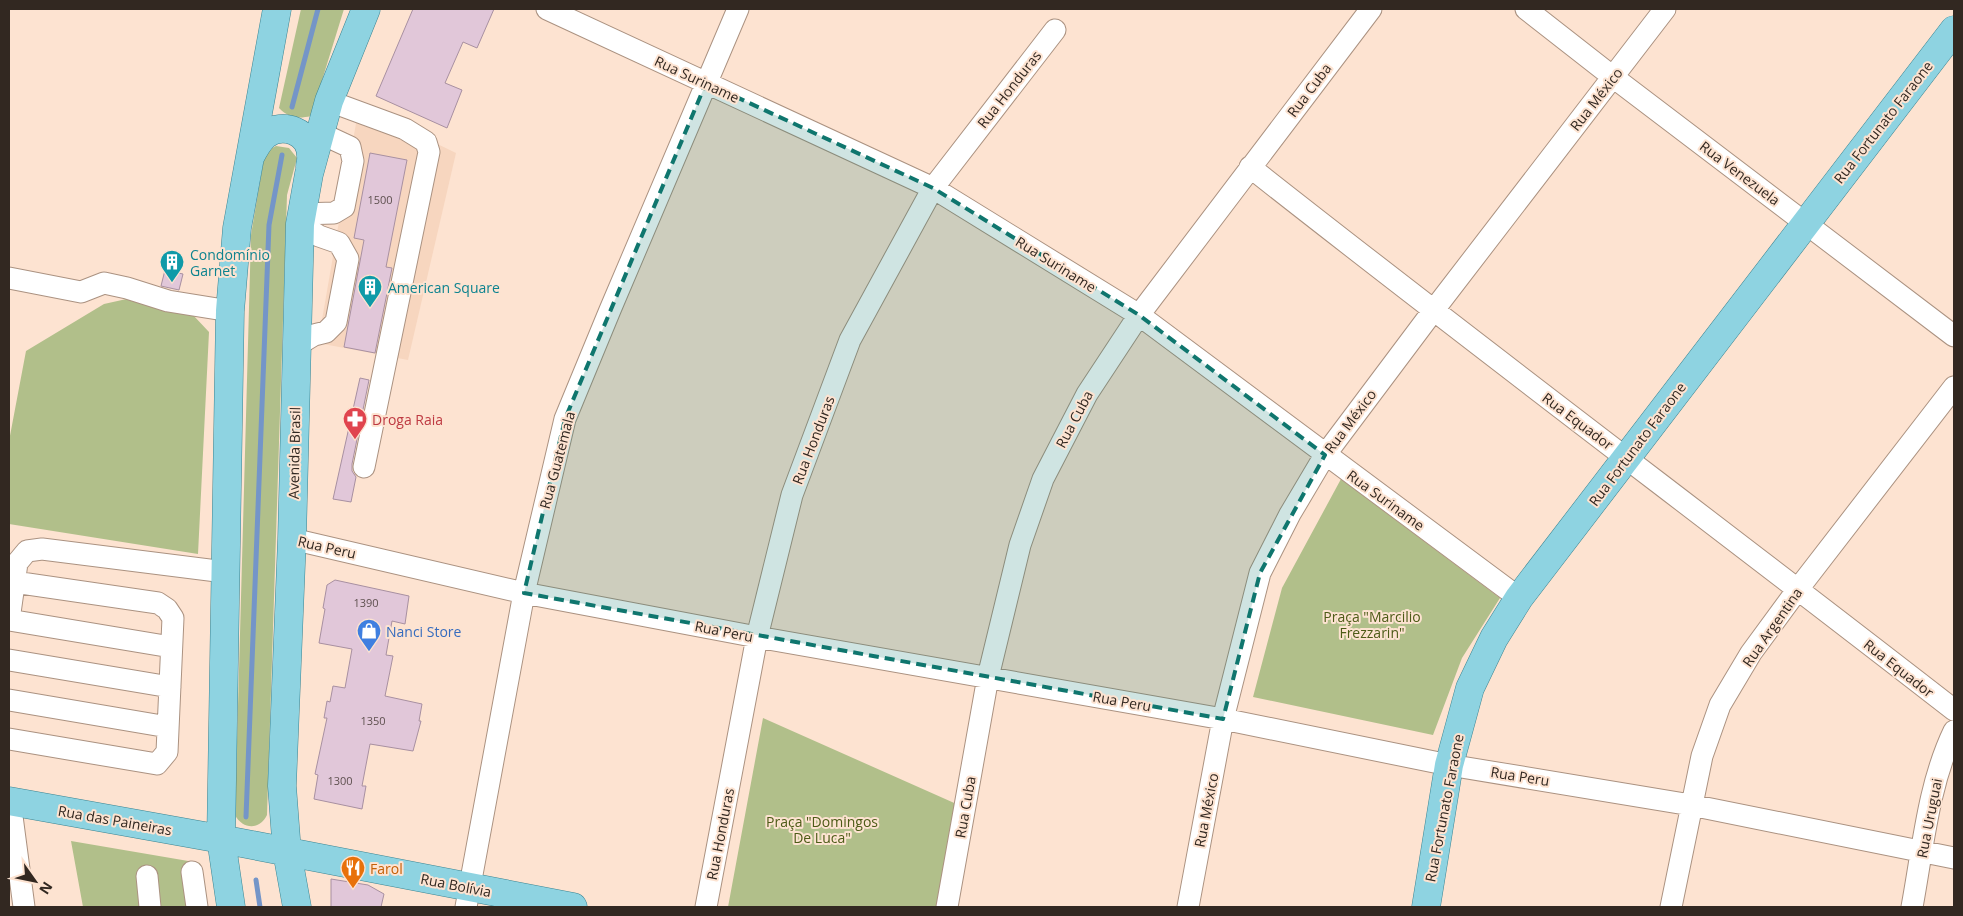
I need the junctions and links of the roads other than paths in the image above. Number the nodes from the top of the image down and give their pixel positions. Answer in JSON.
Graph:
{"nodes":[{"id":1,"x":277,"y":9,"type":"edge"},
{"id":2,"x":366,"y":9,"type":"edge"},
{"id":3,"x":547,"y":9,"type":"edge"},
{"id":4,"x":738,"y":9,"type":"edge"},
{"id":5,"x":1371,"y":9,"type":"edge"},
{"id":6,"x":1526,"y":9,"type":"edge"},
{"id":7,"x":1665,"y":9,"type":"edge"},
{"id":8,"x":1055,"y":30,"type":"dead end"},
{"id":9,"x":1954,"y":30,"type":"edge"},
{"id":10,"x":1613,"y":77,"type":"junction"},
{"id":11,"x":706,"y":83,"type":"junction"},
{"id":12,"x":329,"y":101,"type":"junction"},
{"id":13,"x":320,"y":133,"type":"junction"},
{"id":14,"x":249,"y":158,"type":"junction"},
{"id":15,"x":1250,"y":167,"type":"junction"},
{"id":16,"x":309,"y":174,"type":"junction"},
{"id":17,"x":933,"y":188,"type":"junction"},
{"id":18,"x":300,"y":219,"type":"junction"},
{"id":19,"x":1806,"y":223,"type":"junction"},
{"id":20,"x":9,"y":278,"type":"edge"},
{"id":21,"x":230,"y":310,"type":"junction"},
{"id":22,"x":1432,"y":311,"type":"junction"},
{"id":23,"x":1139,"y":315,"type":"junction"},
{"id":24,"x":1954,"y":336,"type":"edge"},
{"id":25,"x":296,"y":346,"type":"junction"},
{"id":26,"x":1954,"y":386,"type":"edge"},
{"id":27,"x":1325,"y":455,"type":"junction"},
{"id":28,"x":1626,"y":458,"type":"junction"},
{"id":29,"x":364,"y":466,"type":"dead end"},
{"id":30,"x":292,"y":539,"type":"junction"},
{"id":31,"x":225,"y":572,"type":"junction"},
{"id":32,"x":14,"y":582,"type":"junction"},
{"id":33,"x":1798,"y":589,"type":"junction"},
{"id":34,"x":524,"y":593,"type":"junction"},
{"id":35,"x":1519,"y":598,"type":"junction"},
{"id":36,"x":9,"y":620,"type":"edge"},
{"id":37,"x":757,"y":637,"type":"junction"},
{"id":38,"x":171,"y":647,"type":"junction"},
{"id":39,"x":9,"y":660,"type":"edge"},
{"id":40,"x":988,"y":677,"type":"junction"},
{"id":41,"x":170,"y":687,"type":"junction"},
{"id":42,"x":9,"y":700,"type":"edge"},
{"id":43,"x":1954,"y":710,"type":"edge"},
{"id":44,"x":1223,"y":719,"type":"junction"},
{"id":45,"x":168,"y":726,"type":"junction"},
{"id":46,"x":1954,"y":731,"type":"edge"},
{"id":47,"x":9,"y":739,"type":"edge"},
{"id":48,"x":1450,"y":765,"type":"junction"},
{"id":49,"x":9,"y":801,"type":"edge"},
{"id":50,"x":1691,"y":805,"type":"junction"},
{"id":51,"x":221,"y":839,"type":"junction"},
{"id":52,"x":287,"y":852,"type":"junction"},
{"id":53,"x":1922,"y":852,"type":"junction"},
{"id":54,"x":1954,"y":858,"type":"edge"},
{"id":55,"x":192,"y":872,"type":"dead end"},
{"id":56,"x":147,"y":876,"type":"dead end"},
{"id":57,"x":468,"y":898,"type":"edge"},
{"id":58,"x":24,"y":907,"type":"edge"},
{"id":59,"x":150,"y":907,"type":"edge"},
{"id":60,"x":197,"y":907,"type":"edge"},
{"id":61,"x":231,"y":907,"type":"edge"},
{"id":62,"x":297,"y":907,"type":"edge"},
{"id":63,"x":573,"y":907,"type":"edge"},
{"id":64,"x":706,"y":907,"type":"edge"},
{"id":65,"x":947,"y":907,"type":"edge"},
{"id":66,"x":1188,"y":907,"type":"edge"},
{"id":67,"x":1426,"y":907,"type":"edge"},
{"id":68,"x":1671,"y":907,"type":"edge"},
{"id":69,"x":1912,"y":907,"type":"edge"}],
"edges":[{"from":1,"to":14,"type":"main road"},
{"from":2,"to":12,"type":"main road","name":"Avenida Brasil"},
{"from":3,"to":11,"type":"street","name":"Rua Suriname"},
{"from":4,"to":11,"type":"street","name":"Rua Guatemala"},
{"from":5,"to":15,"type":"street","name":"Rua Cuba"},
{"from":6,"to":10,"type":"street","name":"Rua Venezuela"},
{"from":7,"to":10,"type":"street","name":"Rua México"},
{"from":8,"to":17,"type":"street","name":"Rua Honduras"},
{"from":9,"to":19,"type":"main road","name":"Rua Fortunato Faraone"},
{"from":10,"to":19,"type":"street","name":"Rua Venezuela"},
{"from":10,"to":22,"type":"street","name":"Rua México"},
{"from":11,"to":17,"type":"street","name":"Rua Suriname"},
{"from":11,"to":34,"type":"street","name":"Rua Guatemala"},
{"from":12,"to":13,"type":"main road","name":"Avenida Brasil"},
{"from":12,"to":29,"type":"street"},
{"from":13,"to":16,"type":"main road","name":"Avenida Brasil"},
{"from":13,"to":18,"type":"street"},
{"from":14,"to":16,"type":"main road"},
{"from":14,"to":21,"type":"main road"},
{"from":15,"to":22,"type":"street","name":"Rua Equador"},
{"from":15,"to":23,"type":"street","name":"Rua Cuba"},
{"from":16,"to":18,"type":"main road","name":"Avenida Brasil"},
{"from":17,"to":23,"type":"street","name":"Rua Suriname"},
{"from":17,"to":37,"type":"street","name":"Rua Honduras"},
{"from":18,"to":25,"type":"main road","name":"Avenida Brasil"},
{"from":18,"to":25,"type":"street"},
{"from":19,"to":24,"type":"street","name":"Rua Venezuela"},
{"from":19,"to":28,"type":"main road","name":"Rua Fortunato Faraone"},
{"from":20,"to":21,"type":"street"},
{"from":21,"to":31,"type":"main road"},
{"from":22,"to":27,"type":"street","name":"Rua México"},
{"from":22,"to":28,"type":"street","name":"Rua Equador"},
{"from":23,"to":27,"type":"street","name":"Rua Suriname"},
{"from":23,"to":40,"type":"street","name":"Rua Cuba"},
{"from":25,"to":30,"type":"main road","name":"Avenida Brasil"},
{"from":26,"to":33,"type":"street","name":"Rua Argentina"},
{"from":27,"to":35,"type":"street","name":"Rua Suriname"},
{"from":27,"to":44,"type":"street","name":"Rua México"},
{"from":28,"to":33,"type":"street","name":"Rua Equador"},
{"from":28,"to":35,"type":"main road","name":"Rua Fortunato Faraone"},
{"from":30,"to":34,"type":"street","name":"Rua Peru"},
{"from":30,"to":52,"type":"main road","name":"Avenida Brasil"},
{"from":31,"to":32,"type":"street"},
{"from":31,"to":51,"type":"main road"},
{"from":32,"to":36,"type":"street"},
{"from":32,"to":38,"type":"street"},
{"from":33,"to":43,"type":"street","name":"Rua Equador"},
{"from":33,"to":50,"type":"street","name":"Rua Argentina"},
{"from":34,"to":37,"type":"street","name":"Rua Peru"},
{"from":34,"to":57,"type":"street","name":"Rua Guatemala"},
{"from":35,"to":48,"type":"main road","name":"Rua Fortunato Faraone"},
{"from":36,"to":38,"type":"street"},
{"from":37,"to":40,"type":"street","name":"Rua Peru"},
{"from":37,"to":64,"type":"street","name":"Rua Honduras"},
{"from":38,"to":41,"type":"street"},
{"from":39,"to":41,"type":"street"},
{"from":40,"to":44,"type":"street","name":"Rua Peru"},
{"from":40,"to":65,"type":"street","name":"Rua Cuba"},
{"from":41,"to":45,"type":"street"},
{"from":42,"to":45,"type":"street"},
{"from":44,"to":48,"type":"street","name":"Rua Peru"},
{"from":44,"to":66,"type":"street","name":"Rua México"},
{"from":45,"to":47,"type":"street"},
{"from":46,"to":53,"type":"street","name":"Rua Uruguai"},
{"from":48,"to":50,"type":"street","name":"Rua Peru"},
{"from":48,"to":67,"type":"main road","name":"Rua Fortunato Faraone"},
{"from":49,"to":51,"type":"main road","name":"Rua das Paineiras"},
{"from":49,"to":58,"type":"street"},
{"from":50,"to":53,"type":"street","name":"Rua Peru"},
{"from":50,"to":68,"type":"street","name":"Rua Argentina"},
{"from":51,"to":52,"type":"main road","name":"Rua Bolívia"},
{"from":51,"to":61,"type":"main road"},
{"from":52,"to":57,"type":"main road","name":"Rua Bolívia"},
{"from":52,"to":62,"type":"main road","name":"Avenida Brasil"},
{"from":53,"to":54,"type":"street","name":"Rua Peru"},
{"from":53,"to":69,"type":"street","name":"Rua Uruguai"},
{"from":55,"to":60,"type":"street"},
{"from":56,"to":59,"type":"street"},
{"from":57,"to":63,"type":"main road","name":"Rua Bolívia"}]}
